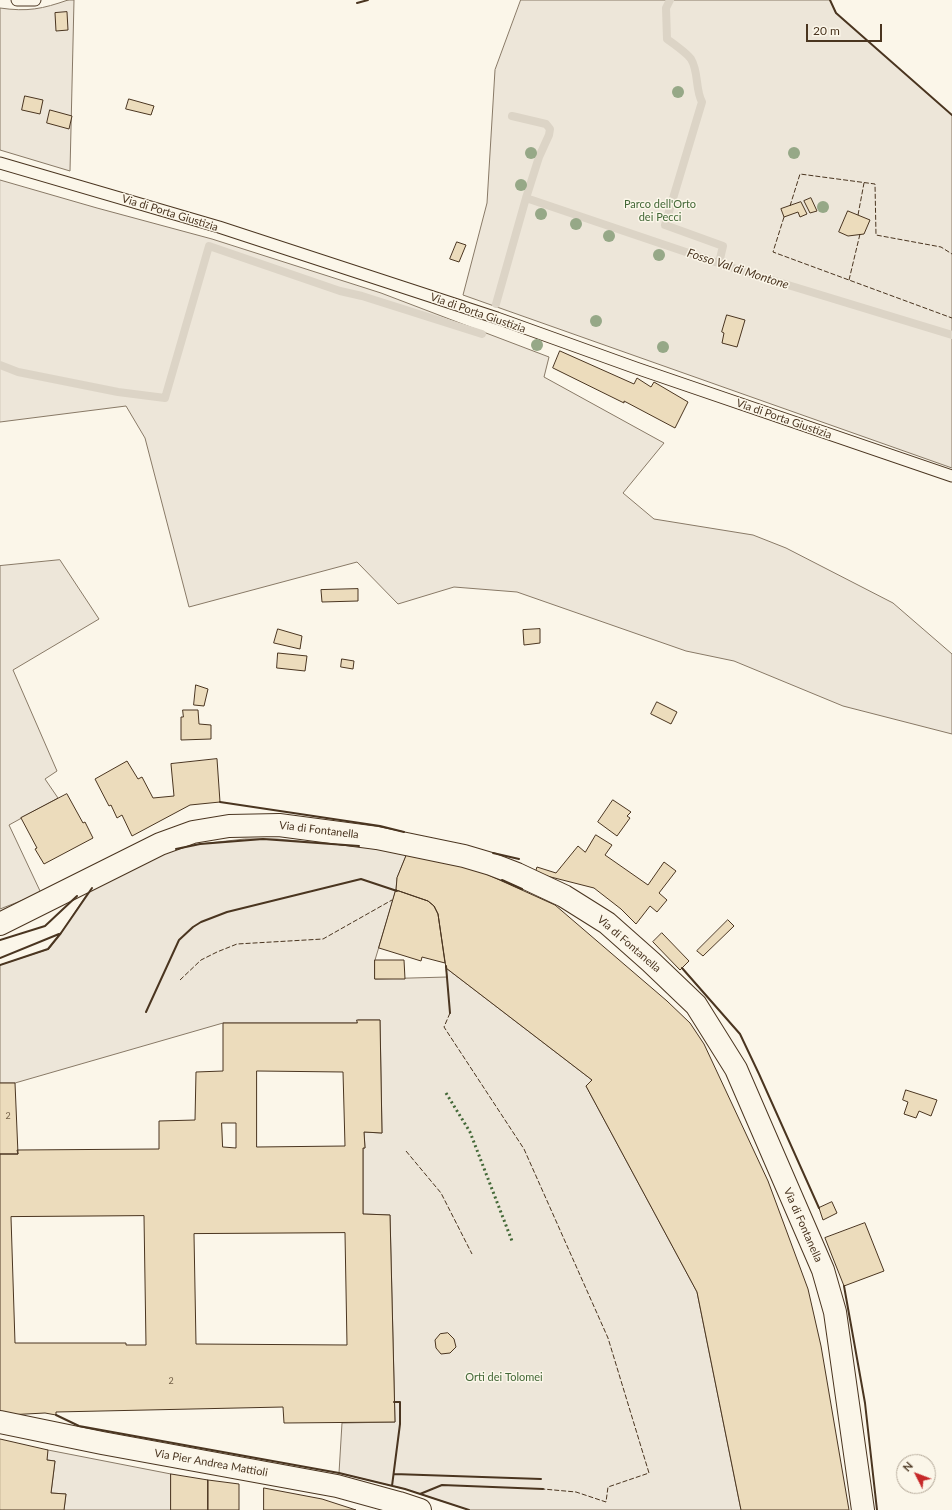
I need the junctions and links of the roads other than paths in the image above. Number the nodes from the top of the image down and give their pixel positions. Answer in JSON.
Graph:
{"nodes":[{"id":1,"x":17,"y":0,"type":"edge"},
{"id":2,"x":35,"y":0,"type":"edge"},
{"id":3,"x":0,"y":162,"type":"edge"},
{"id":4,"x":952,"y":476,"type":"edge"},
{"id":5,"x":0,"y":924,"type":"edge"},
{"id":6,"x":0,"y":1422,"type":"edge"},
{"id":7,"x":420,"y":1510,"type":"edge"},
{"id":8,"x":863,"y":1510,"type":"edge"}],
"edges":[{"from":1,"to":2,"type":"lane"},
{"from":3,"to":4,"type":"lane","name":"Via di Porta Giustizia"},
{"from":5,"to":8,"type":"street","name":"Via di Fontanella"},
{"from":6,"to":7,"type":"street","name":"Via Pier Andrea Mattioli"}]}
